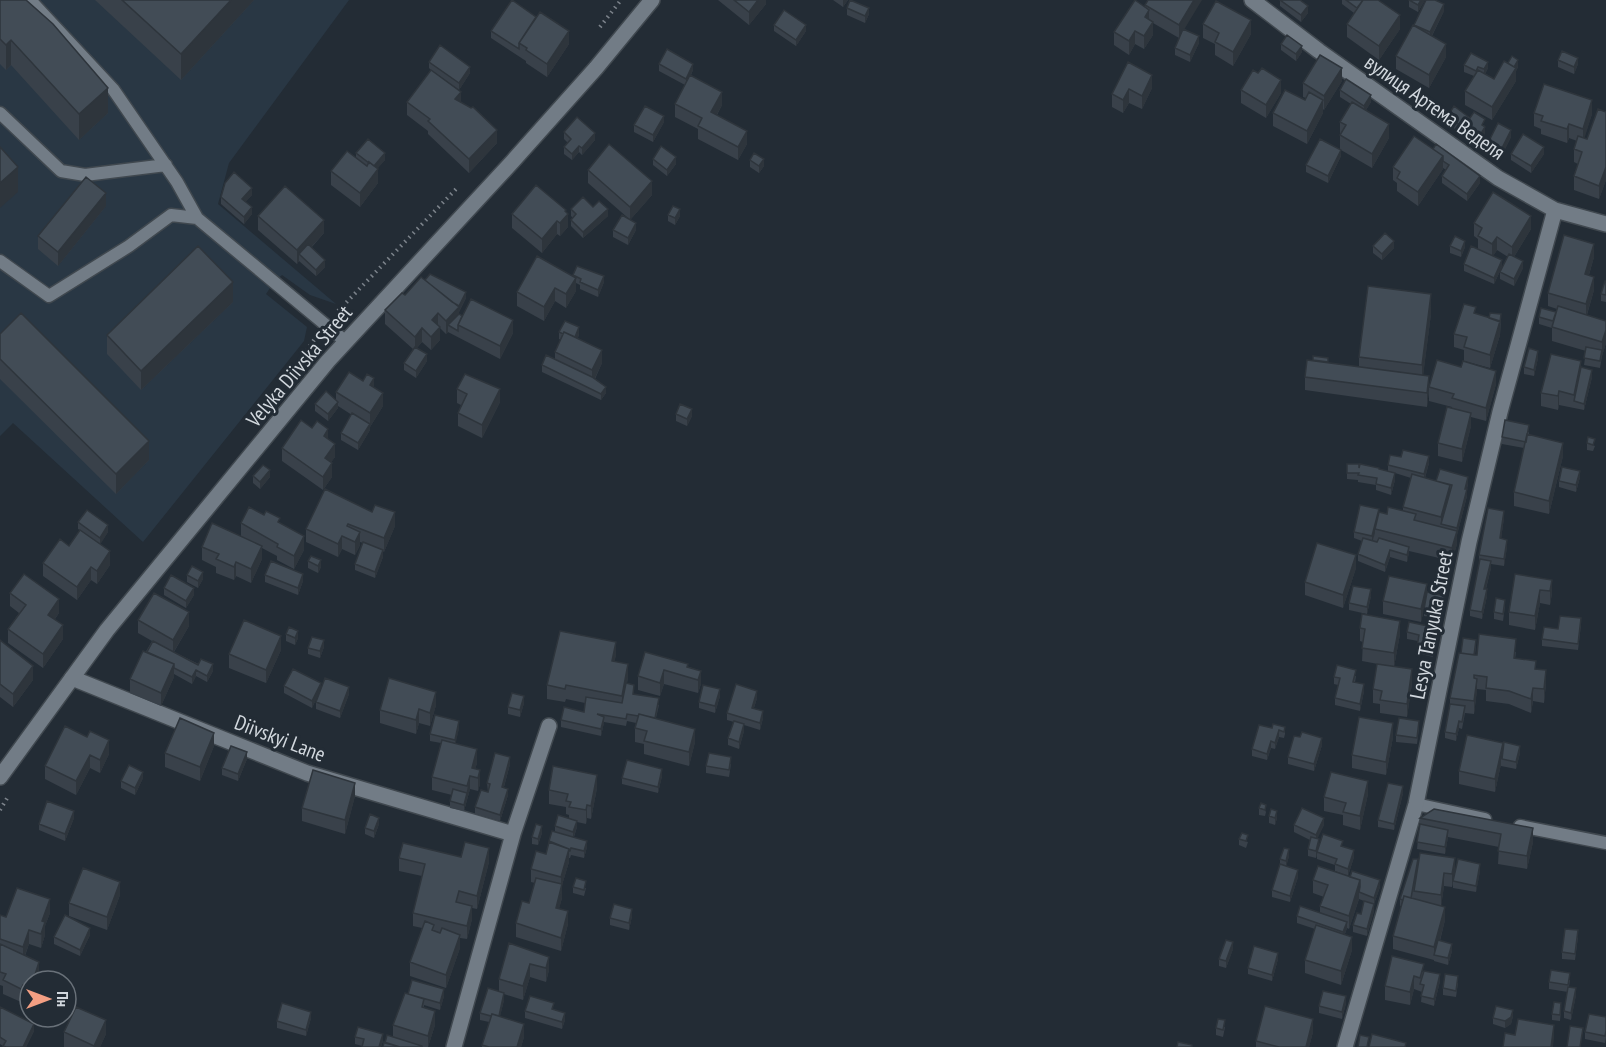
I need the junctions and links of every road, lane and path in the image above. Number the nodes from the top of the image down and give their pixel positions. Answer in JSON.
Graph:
{"nodes":[{"id":1,"x":30,"y":0,"type":"edge"},
{"id":2,"x":652,"y":0,"type":"edge"},
{"id":3,"x":1252,"y":0,"type":"edge"},
{"id":4,"x":0,"y":113,"type":"edge"},
{"id":5,"x":166,"y":165,"type":"junction"},
{"id":6,"x":1555,"y":210,"type":"junction"},
{"id":7,"x":197,"y":218,"type":"junction"},
{"id":8,"x":1606,"y":224,"type":"edge"},
{"id":9,"x":0,"y":261,"type":"edge"},
{"id":10,"x":345,"y":342,"type":"junction"},
{"id":11,"x":72,"y":678,"type":"junction"},
{"id":12,"x":549,"y":726,"type":"dead end"},
{"id":13,"x":0,"y":777,"type":"edge"},
{"id":14,"x":1416,"y":804,"type":"junction"},
{"id":15,"x":513,"y":834,"type":"junction"},
{"id":16,"x":1606,"y":843,"type":"edge"},
{"id":17,"x":454,"y":1047,"type":"edge"},
{"id":18,"x":1345,"y":1047,"type":"edge"}],
"edges":[{"from":1,"to":5,"type":"lane"},
{"from":2,"to":10,"type":"street","name":"Velyka Diivska Street"},
{"from":3,"to":6,"type":"street","name":"вулиця Артема Веделя"},
{"from":4,"to":5,"type":"lane"},
{"from":5,"to":7,"type":"lane"},
{"from":6,"to":8,"type":"street","name":"вулиця Артема Веделя"},
{"from":6,"to":14,"type":"street","name":"Lesya Tanyuka Street"},
{"from":7,"to":9,"type":"lane"},
{"from":7,"to":10,"type":"lane"},
{"from":10,"to":11,"type":"street","name":"Velyka Diivska Street"},
{"from":11,"to":13,"type":"street","name":"Velyka Diivska Street"},
{"from":11,"to":15,"type":"street","name":"Diivskyi Lane"},
{"from":12,"to":15,"type":"street"},
{"from":14,"to":16,"type":"lane"},
{"from":14,"to":18,"type":"street","name":"Lesya Tanyuka Street"},
{"from":15,"to":17,"type":"street"}]}
